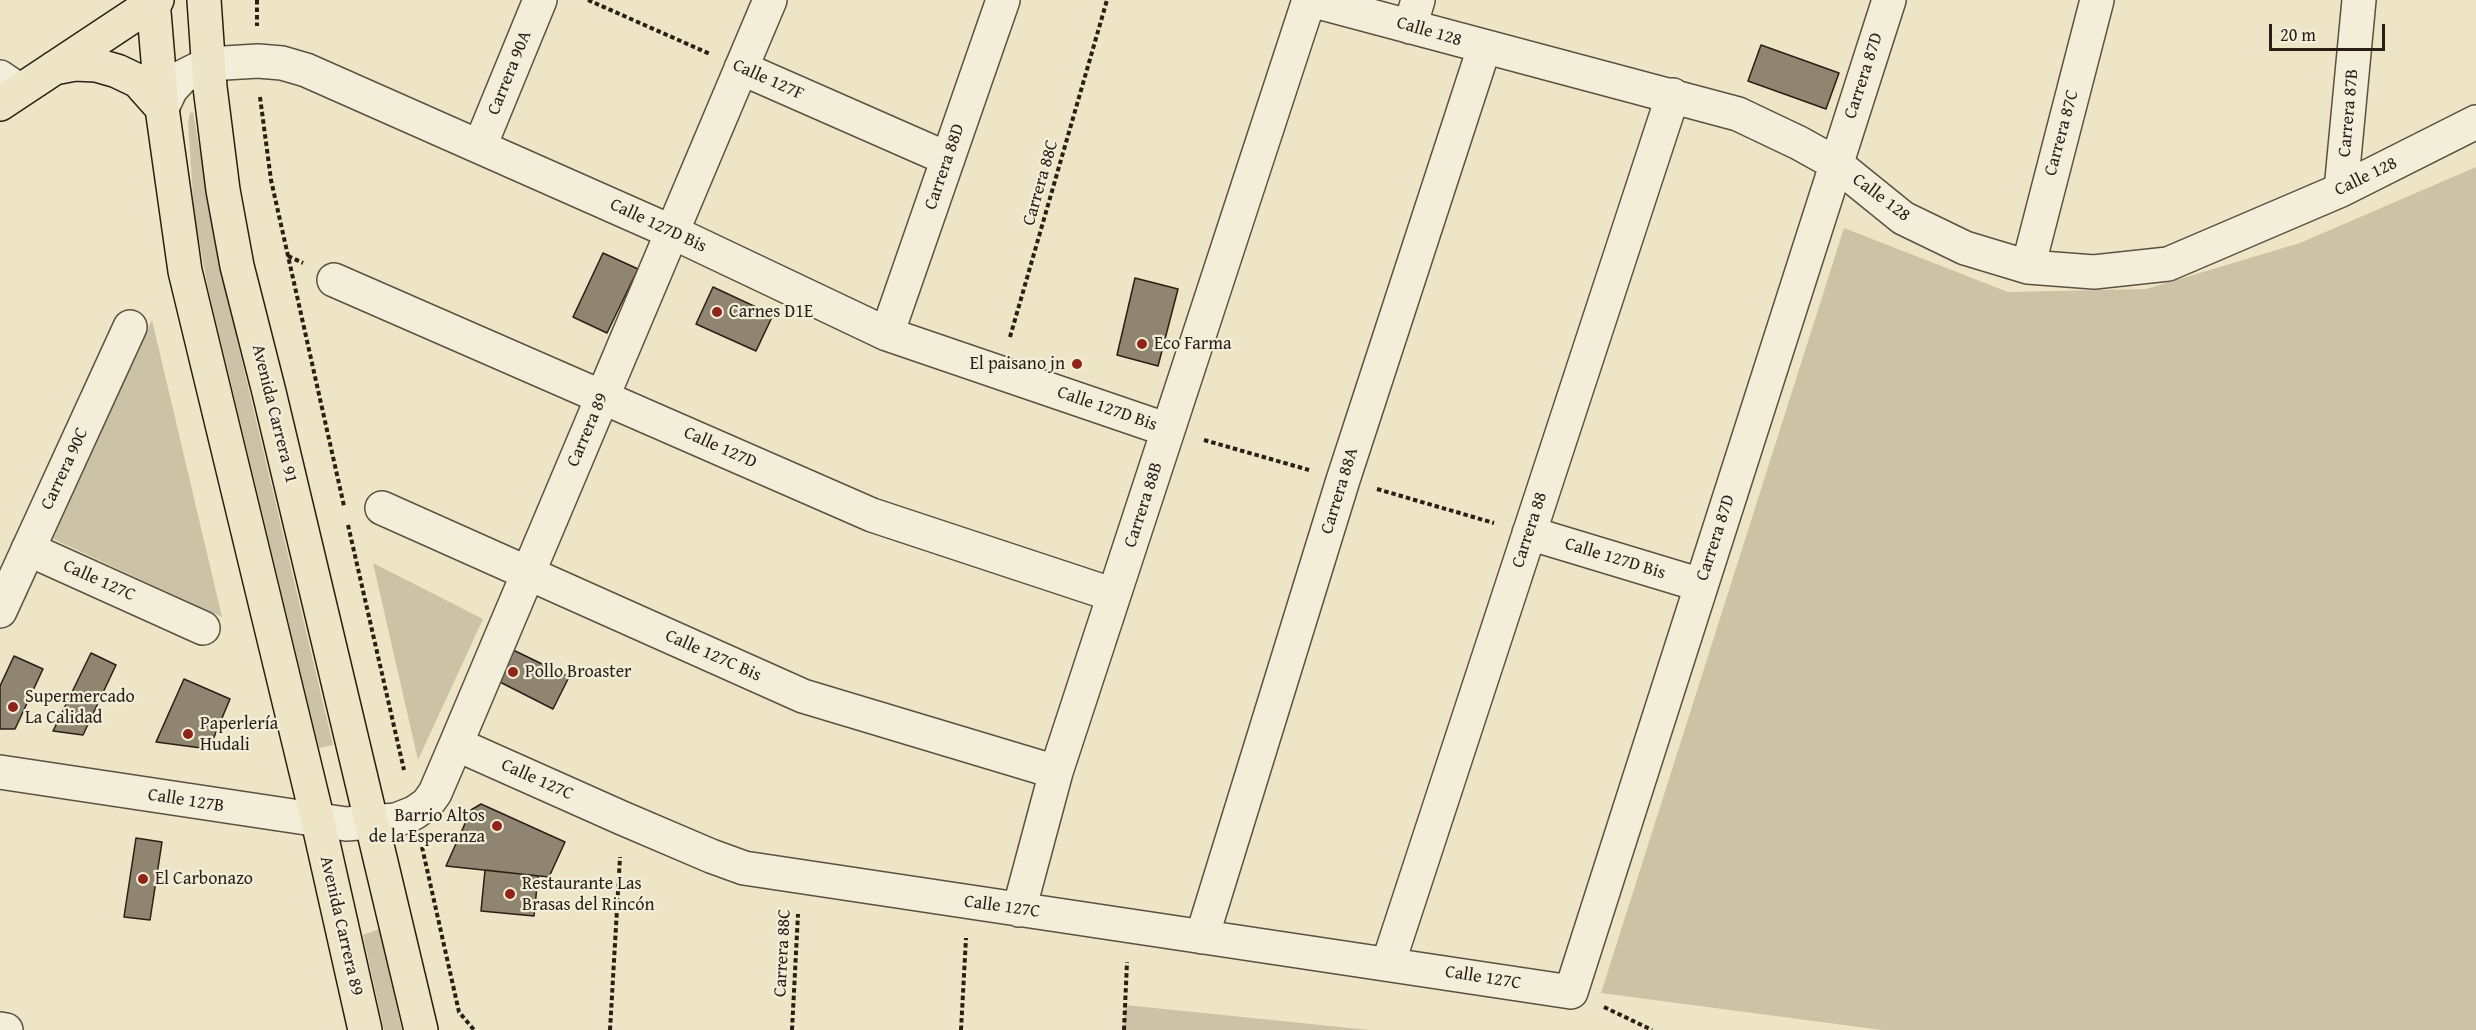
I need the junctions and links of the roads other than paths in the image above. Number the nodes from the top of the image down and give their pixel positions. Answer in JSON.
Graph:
{"nodes":[{"id":1,"x":204,"y":0,"type":"edge"},
{"id":2,"x":540,"y":0,"type":"edge"},
{"id":3,"x":770,"y":0,"type":"edge"},
{"id":4,"x":1003,"y":0,"type":"edge"},
{"id":5,"x":1310,"y":0,"type":"edge"},
{"id":6,"x":1889,"y":0,"type":"edge"},
{"id":7,"x":2097,"y":0,"type":"edge"},
{"id":8,"x":2359,"y":0,"type":"edge"},
{"id":9,"x":154,"y":1,"type":"edge"},
{"id":10,"x":1414,"y":13,"type":"edge"},
{"id":11,"x":1484,"y":48,"type":"junction"},
{"id":12,"x":208,"y":64,"type":"junction"},
{"id":13,"x":53,"y":68,"type":"junction"},
{"id":14,"x":741,"y":68,"type":"junction"},
{"id":15,"x":6,"y":90,"type":"edge"},
{"id":16,"x":1673,"y":95,"type":"junction"},
{"id":17,"x":162,"y":108,"type":"junction"},
{"id":18,"x":2476,"y":122,"type":"edge"},
{"id":19,"x":480,"y":146,"type":"junction"},
{"id":20,"x":948,"y":159,"type":"junction"},
{"id":21,"x":1835,"y":163,"type":"junction"},
{"id":22,"x":2341,"y":190,"type":"junction"},
{"id":23,"x":672,"y":232,"type":"junction"},
{"id":24,"x":2028,"y":267,"type":"junction"},
{"id":25,"x":334,"y":280,"type":"dead end"},
{"id":26,"x":130,"y":327,"type":"dead end"},
{"id":27,"x":887,"y":334,"type":"junction"},
{"id":28,"x":602,"y":397,"type":"junction"},
{"id":29,"x":1168,"y":430,"type":"junction"},
{"id":30,"x":382,"y":508,"type":"dead end"},
{"id":31,"x":1529,"y":533,"type":"junction"},
{"id":32,"x":28,"y":549,"type":"junction"},
{"id":33,"x":528,"y":573,"type":"junction"},
{"id":34,"x":1701,"y":585,"type":"junction"},
{"id":35,"x":1114,"y":595,"type":"junction"},
{"id":36,"x":0,"y":610,"type":"edge"},
{"id":37,"x":202,"y":628,"type":"dead end"},
{"id":38,"x":456,"y":744,"type":"junction"},
{"id":39,"x":0,"y":772,"type":"edge"},
{"id":40,"x":1056,"y":772,"type":"junction"},
{"id":41,"x":318,"y":821,"type":"junction"},
{"id":42,"x":372,"y":824,"type":"junction"},
{"id":43,"x":1019,"y":909,"type":"junction"},
{"id":44,"x":1202,"y":937,"type":"junction"},
{"id":45,"x":1388,"y":964,"type":"junction"},
{"id":46,"x":1571,"y":992,"type":"joint"},
{"id":47,"x":0,"y":1029,"type":"edge"},
{"id":48,"x":6,"y":1030,"type":"edge"},
{"id":49,"x":365,"y":1030,"type":"edge"},
{"id":50,"x":421,"y":1030,"type":"edge"}],
"edges":[{"from":1,"to":12,"type":"main road","name":"Avenida Carrera 91"},
{"from":2,"to":19,"type":"street","name":"Carrera 90A"},
{"from":3,"to":14,"type":"street","name":"Carrera 89"},
{"from":4,"to":20,"type":"street","name":"Carrera 88D"},
{"from":5,"to":10,"type":"street","name":"Calle 128"},
{"from":5,"to":29,"type":"street","name":"Carrera 88B"},
{"from":6,"to":21,"type":"street","name":"Carrera 87D"},
{"from":7,"to":24,"type":"street","name":"Carrera 87C"},
{"from":8,"to":22,"type":"street","name":"Carrera 87B"},
{"from":9,"to":13,"type":"main road"},
{"from":9,"to":17,"type":"main road"},
{"from":10,"to":11,"type":"street","name":"Calle 128"},
{"from":11,"to":16,"type":"street","name":"Calle 128"},
{"from":11,"to":44,"type":"street","name":"Carrera 88A"},
{"from":12,"to":17,"type":"street","name":"Calle 127D Bis"},
{"from":12,"to":19,"type":"street","name":"Calle 127D Bis"},
{"from":12,"to":42,"type":"main road","name":"Avenida Carrera 91"},
{"from":13,"to":15,"type":"main road"},
{"from":13,"to":17,"type":"main road"},
{"from":14,"to":20,"type":"street","name":"Calle 127F"},
{"from":14,"to":23,"type":"street","name":"Carrera 89"},
{"from":16,"to":21,"type":"street","name":"Calle 128"},
{"from":16,"to":31,"type":"street","name":"Carrera 88"},
{"from":17,"to":41,"type":"main road"},
{"from":18,"to":22,"type":"street","name":"Calle 128"},
{"from":19,"to":23,"type":"street","name":"Calle 127D Bis"},
{"from":20,"to":27,"type":"street","name":"Carrera 88D"},
{"from":21,"to":24,"type":"street","name":"Calle 128"},
{"from":21,"to":34,"type":"street","name":"Carrera 87D"},
{"from":22,"to":24,"type":"street","name":"Calle 128"},
{"from":23,"to":27,"type":"street","name":"Calle 127D Bis"},
{"from":23,"to":28,"type":"street","name":"Carrera 89"},
{"from":25,"to":28,"type":"street","name":"Calle 127D"},
{"from":26,"to":32,"type":"street","name":"Carrera 90C"},
{"from":27,"to":29,"type":"street","name":"Calle 127D Bis"},
{"from":28,"to":33,"type":"street","name":"Carrera 89"},
{"from":28,"to":35,"type":"street","name":"Calle 127D"},
{"from":29,"to":35,"type":"street","name":"Carrera 88B"},
{"from":30,"to":33,"type":"street","name":"Calle 127C Bis"},
{"from":31,"to":34,"type":"street","name":"Calle 127D Bis"},
{"from":31,"to":45,"type":"street","name":"Carrera 88"},
{"from":32,"to":36,"type":"street","name":"Carrera 90C"},
{"from":32,"to":37,"type":"street","name":"Calle 127C"},
{"from":33,"to":38,"type":"street","name":"Carrera 89"},
{"from":33,"to":40,"type":"street","name":"Calle 127C Bis"},
{"from":34,"to":46,"type":"street","name":"Carrera 87D"},
{"from":35,"to":40,"type":"street","name":"Carrera 88B"},
{"from":38,"to":42,"type":"street","name":"Carrera 89"},
{"from":38,"to":43,"type":"street","name":"Calle 127C"},
{"from":39,"to":41,"type":"street","name":"Calle 127B"},
{"from":40,"to":43,"type":"street","name":"Carrera 88B"},
{"from":41,"to":42,"type":"street","name":"Calle 127B"},
{"from":41,"to":49,"type":"main road","name":"Avenida Carrera 89"},
{"from":42,"to":50,"type":"main road"},
{"from":43,"to":44,"type":"street","name":"Calle 127C"},
{"from":44,"to":45,"type":"street","name":"Calle 127C"},
{"from":45,"to":46,"type":"street","name":"Calle 127C"},
{"from":47,"to":48,"type":"street"}]}
